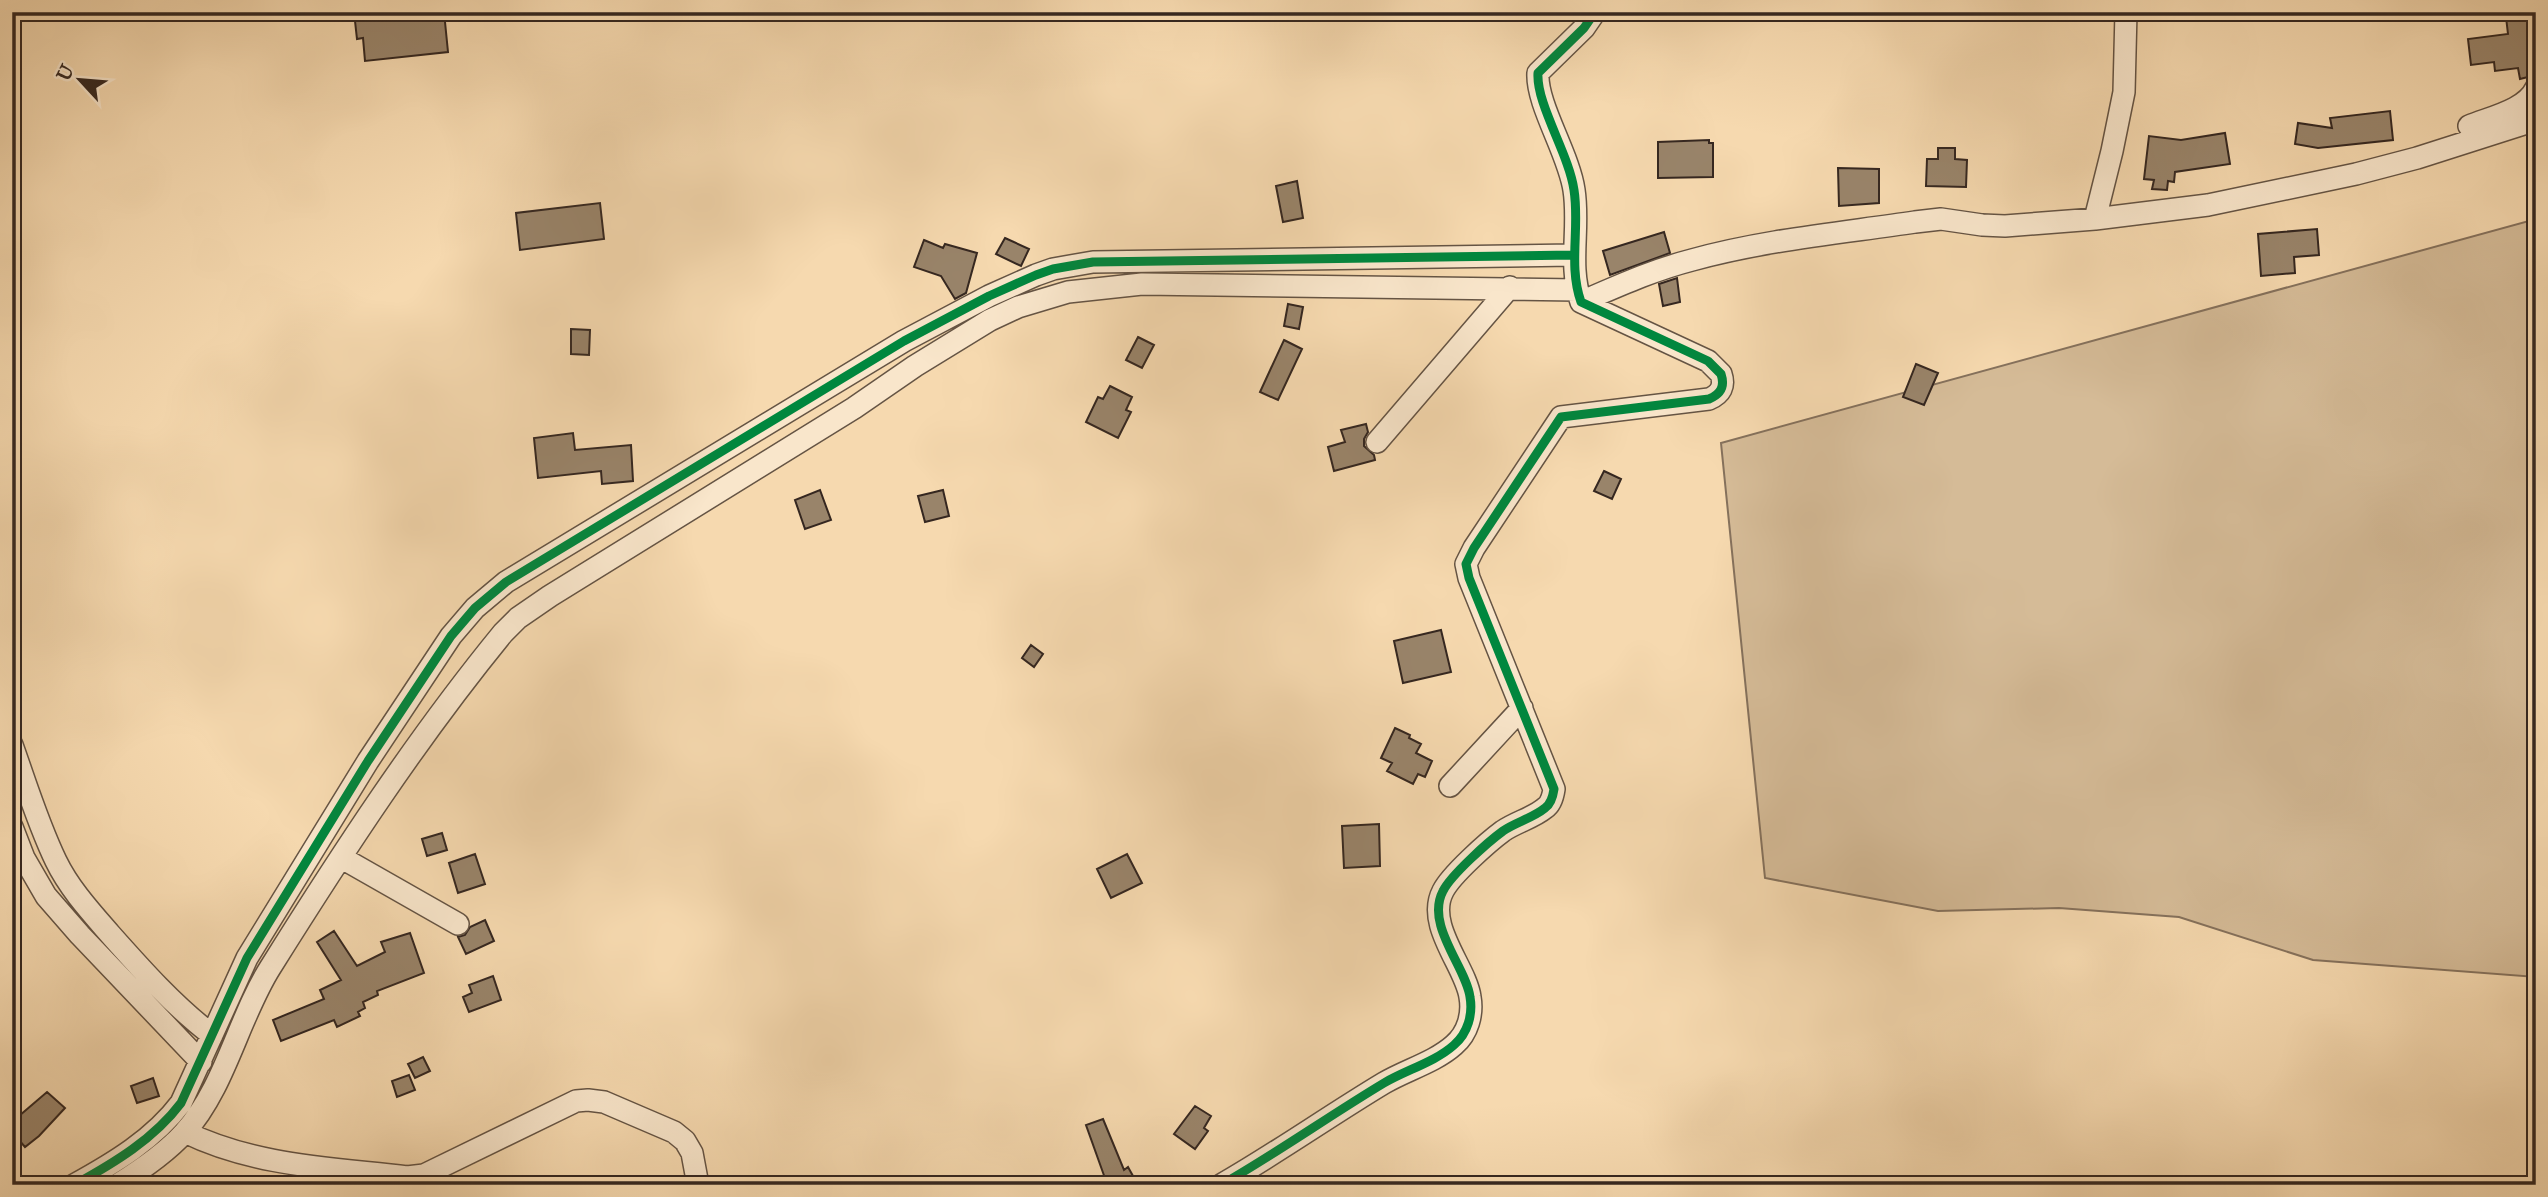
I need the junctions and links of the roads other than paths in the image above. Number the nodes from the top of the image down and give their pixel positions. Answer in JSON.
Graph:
{"nodes":[{"id":1,"x":1595,"y":12,"type":"edge"},
{"id":2,"x":2126,"y":12,"type":"edge"},
{"id":3,"x":2536,"y":88,"type":"edge"},
{"id":4,"x":2536,"y":120,"type":"edge"},
{"id":5,"x":2417,"y":158,"type":"junction"},
{"id":6,"x":2095,"y":219,"type":"junction"},
{"id":7,"x":1573,"y":255,"type":"junction"},
{"id":8,"x":1510,"y":287,"type":"junction"},
{"id":9,"x":1579,"y":296,"type":"junction"},
{"id":10,"x":1377,"y":442,"type":"dead end"},
{"id":11,"x":1522,"y":708,"type":"junction"},
{"id":12,"x":12,"y":746,"type":"edge"},
{"id":13,"x":368,"y":761,"type":"junction"},
{"id":14,"x":393,"y":779,"type":"junction"},
{"id":15,"x":1450,"y":786,"type":"dead end"},
{"id":16,"x":12,"y":827,"type":"edge"},
{"id":17,"x":342,"y":858,"type":"junction"},
{"id":18,"x":458,"y":924,"type":"dead end"},
{"id":19,"x":212,"y":1035,"type":"junction"},
{"id":20,"x":201,"y":1062,"type":"junction"},
{"id":21,"x":185,"y":1132,"type":"junction"},
{"id":22,"x":74,"y":1185,"type":"edge"},
{"id":23,"x":117,"y":1185,"type":"edge"},
{"id":24,"x":698,"y":1185,"type":"edge"},
{"id":25,"x":1221,"y":1185,"type":"edge"}],
"edges":[{"from":1,"to":7,"type":"street"},
{"from":2,"to":6,"type":"street"},
{"from":3,"to":5,"type":"street"},
{"from":4,"to":5,"type":"street"},
{"from":5,"to":6,"type":"street"},
{"from":6,"to":9,"type":"street"},
{"from":7,"to":9,"type":"street"},
{"from":7,"to":13,"type":"street"},
{"from":8,"to":9,"type":"street"},
{"from":8,"to":10,"type":"street"},
{"from":8,"to":14,"type":"street"},
{"from":9,"to":11,"type":"street"},
{"from":11,"to":15,"type":"street"},
{"from":11,"to":25,"type":"street"},
{"from":12,"to":19,"type":"street"},
{"from":13,"to":14,"type":"street"},
{"from":13,"to":19,"type":"street"},
{"from":14,"to":17,"type":"street"},
{"from":16,"to":20,"type":"street"},
{"from":17,"to":18,"type":"street"},
{"from":17,"to":21,"type":"street"},
{"from":19,"to":20,"type":"street"},
{"from":20,"to":22,"type":"street"},
{"from":21,"to":23,"type":"street"},
{"from":21,"to":24,"type":"street"}]}
